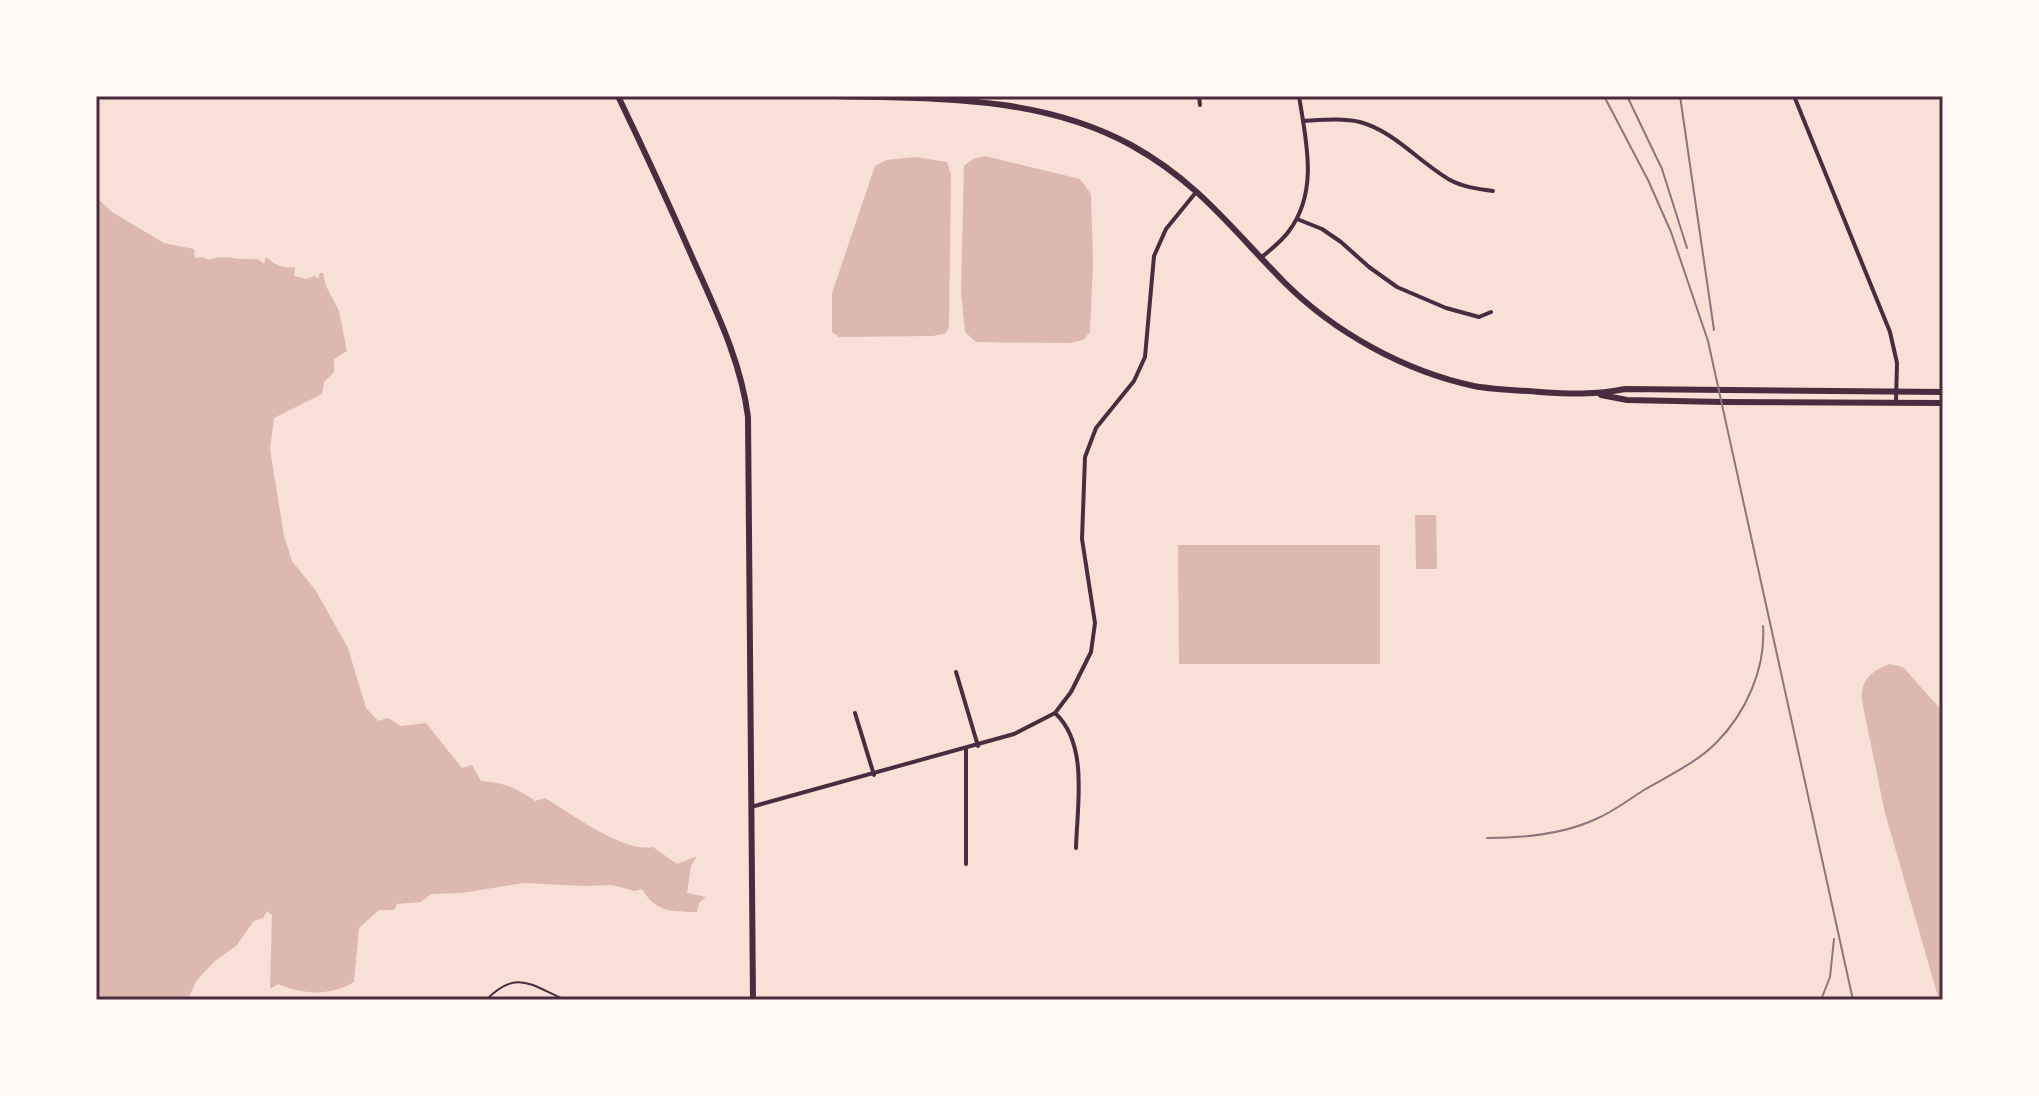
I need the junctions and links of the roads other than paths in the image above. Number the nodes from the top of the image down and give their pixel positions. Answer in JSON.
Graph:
{"nodes":[{"id":1,"x":618,"y":96,"type":"edge"},
{"id":2,"x":834,"y":96,"type":"edge"},
{"id":3,"x":1199,"y":96,"type":"edge"},
{"id":4,"x":1299,"y":96,"type":"edge"},
{"id":5,"x":1794,"y":96,"type":"edge"},
{"id":6,"x":1200,"y":105,"type":"dead end"},
{"id":7,"x":1303,"y":121,"type":"junction"},
{"id":8,"x":1197,"y":191,"type":"junction"},
{"id":9,"x":1493,"y":191,"type":"dead end"},
{"id":10,"x":1297,"y":219,"type":"junction"},
{"id":11,"x":1262,"y":257,"type":"junction"},
{"id":12,"x":1491,"y":312,"type":"dead end"},
{"id":13,"x":1896,"y":392,"type":"junction"},
{"id":14,"x":1943,"y":392,"type":"edge"},
{"id":15,"x":1598,"y":395,"type":"junction"},
{"id":16,"x":1896,"y":402,"type":"junction"},
{"id":17,"x":1943,"y":403,"type":"edge"},
{"id":18,"x":956,"y":672,"type":"dead end"},
{"id":19,"x":855,"y":713,"type":"dead end"},
{"id":20,"x":1055,"y":713,"type":"junction"},
{"id":21,"x":978,"y":746,"type":"junction"},
{"id":22,"x":966,"y":749,"type":"junction"},
{"id":23,"x":874,"y":775,"type":"junction"},
{"id":24,"x":751,"y":807,"type":"junction"},
{"id":25,"x":1076,"y":848,"type":"dead end"},
{"id":26,"x":966,"y":864,"type":"dead end"},
{"id":27,"x":753,"y":1000,"type":"edge"}],
"edges":[{"from":1,"to":24,"type":"street"},
{"from":2,"to":8,"type":"street"},
{"from":3,"to":6,"type":"street"},
{"from":4,"to":7,"type":"street"},
{"from":5,"to":13,"type":"street"},
{"from":7,"to":9,"type":"street"},
{"from":7,"to":10,"type":"street"},
{"from":8,"to":11,"type":"street"},
{"from":8,"to":20,"type":"street"},
{"from":10,"to":11,"type":"street"},
{"from":10,"to":12,"type":"street"},
{"from":11,"to":15,"type":"street"},
{"from":13,"to":14,"type":"street"},
{"from":13,"to":15,"type":"street"},
{"from":13,"to":16,"type":"street"},
{"from":15,"to":16,"type":"street"},
{"from":16,"to":17,"type":"street"},
{"from":18,"to":21,"type":"street"},
{"from":19,"to":23,"type":"street"},
{"from":20,"to":21,"type":"street"},
{"from":20,"to":25,"type":"street"},
{"from":21,"to":22,"type":"street"},
{"from":22,"to":23,"type":"street"},
{"from":22,"to":26,"type":"street"},
{"from":23,"to":24,"type":"street"},
{"from":24,"to":27,"type":"street"}]}
